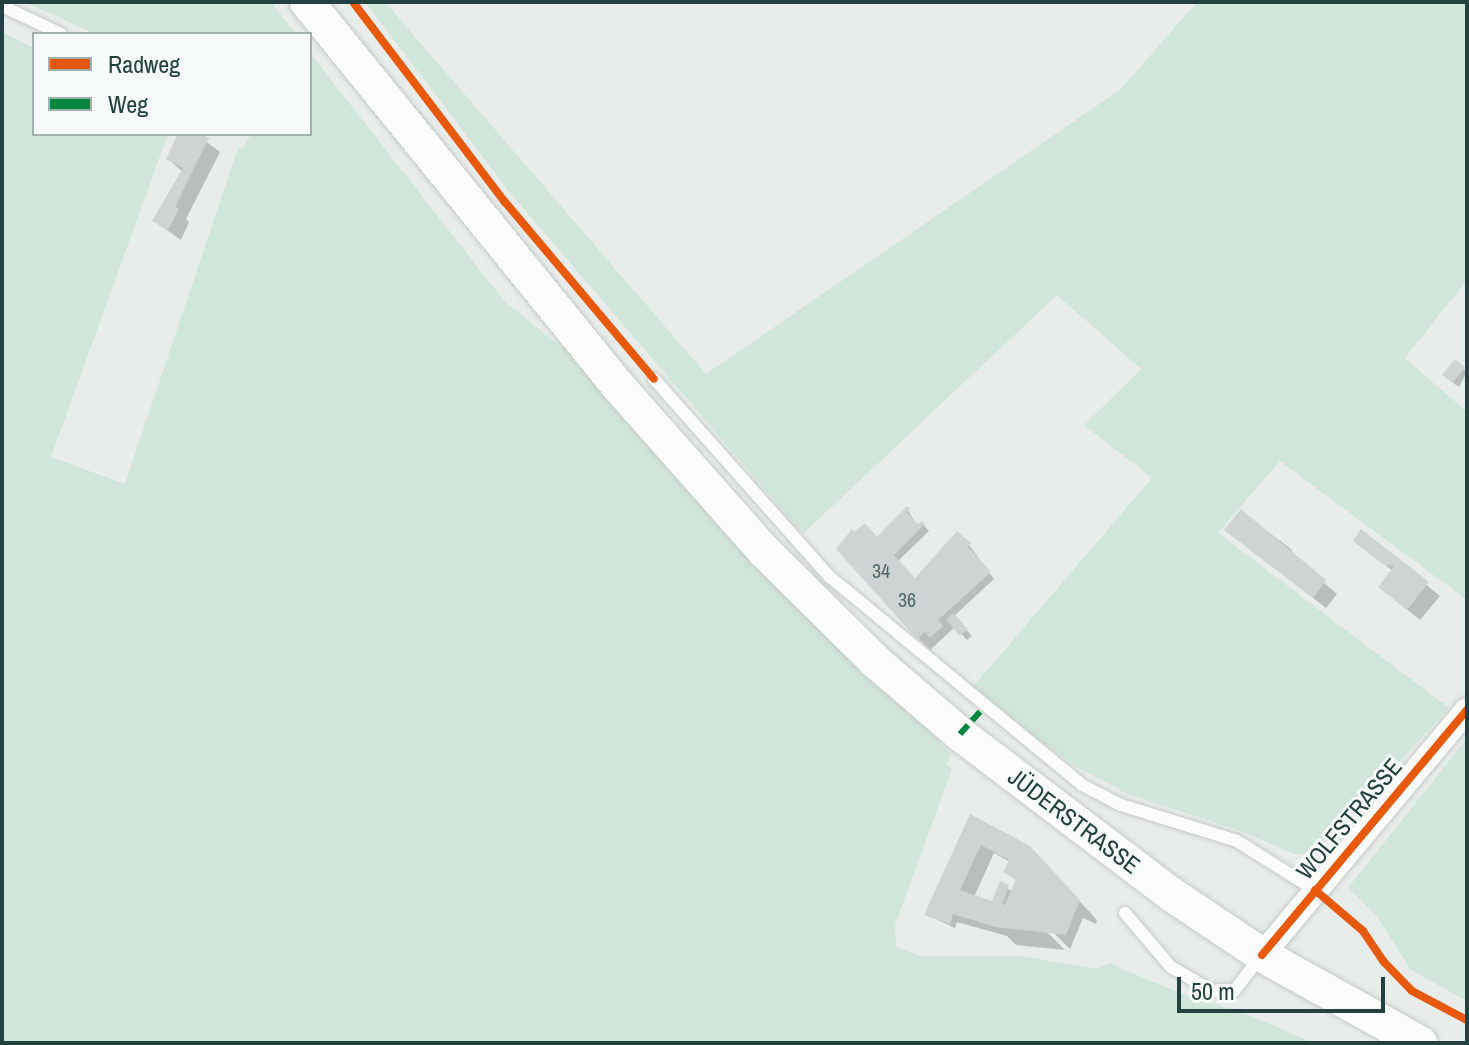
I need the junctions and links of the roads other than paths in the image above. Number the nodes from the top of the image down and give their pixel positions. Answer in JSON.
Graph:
{"nodes":[{"id":1,"x":307,"y":2,"type":"edge"},
{"id":2,"x":2,"y":6,"type":"edge"},
{"id":3,"x":57,"y":32,"type":"edge"},
{"id":4,"x":654,"y":379,"type":"dead end"},
{"id":5,"x":1467,"y":710,"type":"edge"},
{"id":6,"x":1315,"y":890,"type":"junction"},
{"id":7,"x":1125,"y":913,"type":"dead end"},
{"id":8,"x":1262,"y":955,"type":"junction"},
{"id":9,"x":1420,"y":1043,"type":"edge"}],
"edges":[{"from":1,"to":8,"type":"main road","name":"JÜDERSTRASSE"},
{"from":2,"to":3,"type":"lane"},
{"from":4,"to":6,"type":"lane"},
{"from":5,"to":6,"type":"street","name":"WOLFSTRASSE"},
{"from":6,"to":8,"type":"street","name":"WOLFSTRASSE"},
{"from":7,"to":8,"type":"lane"},
{"from":8,"to":9,"type":"main road","name":"JÜDERSTRASSE"}]}
